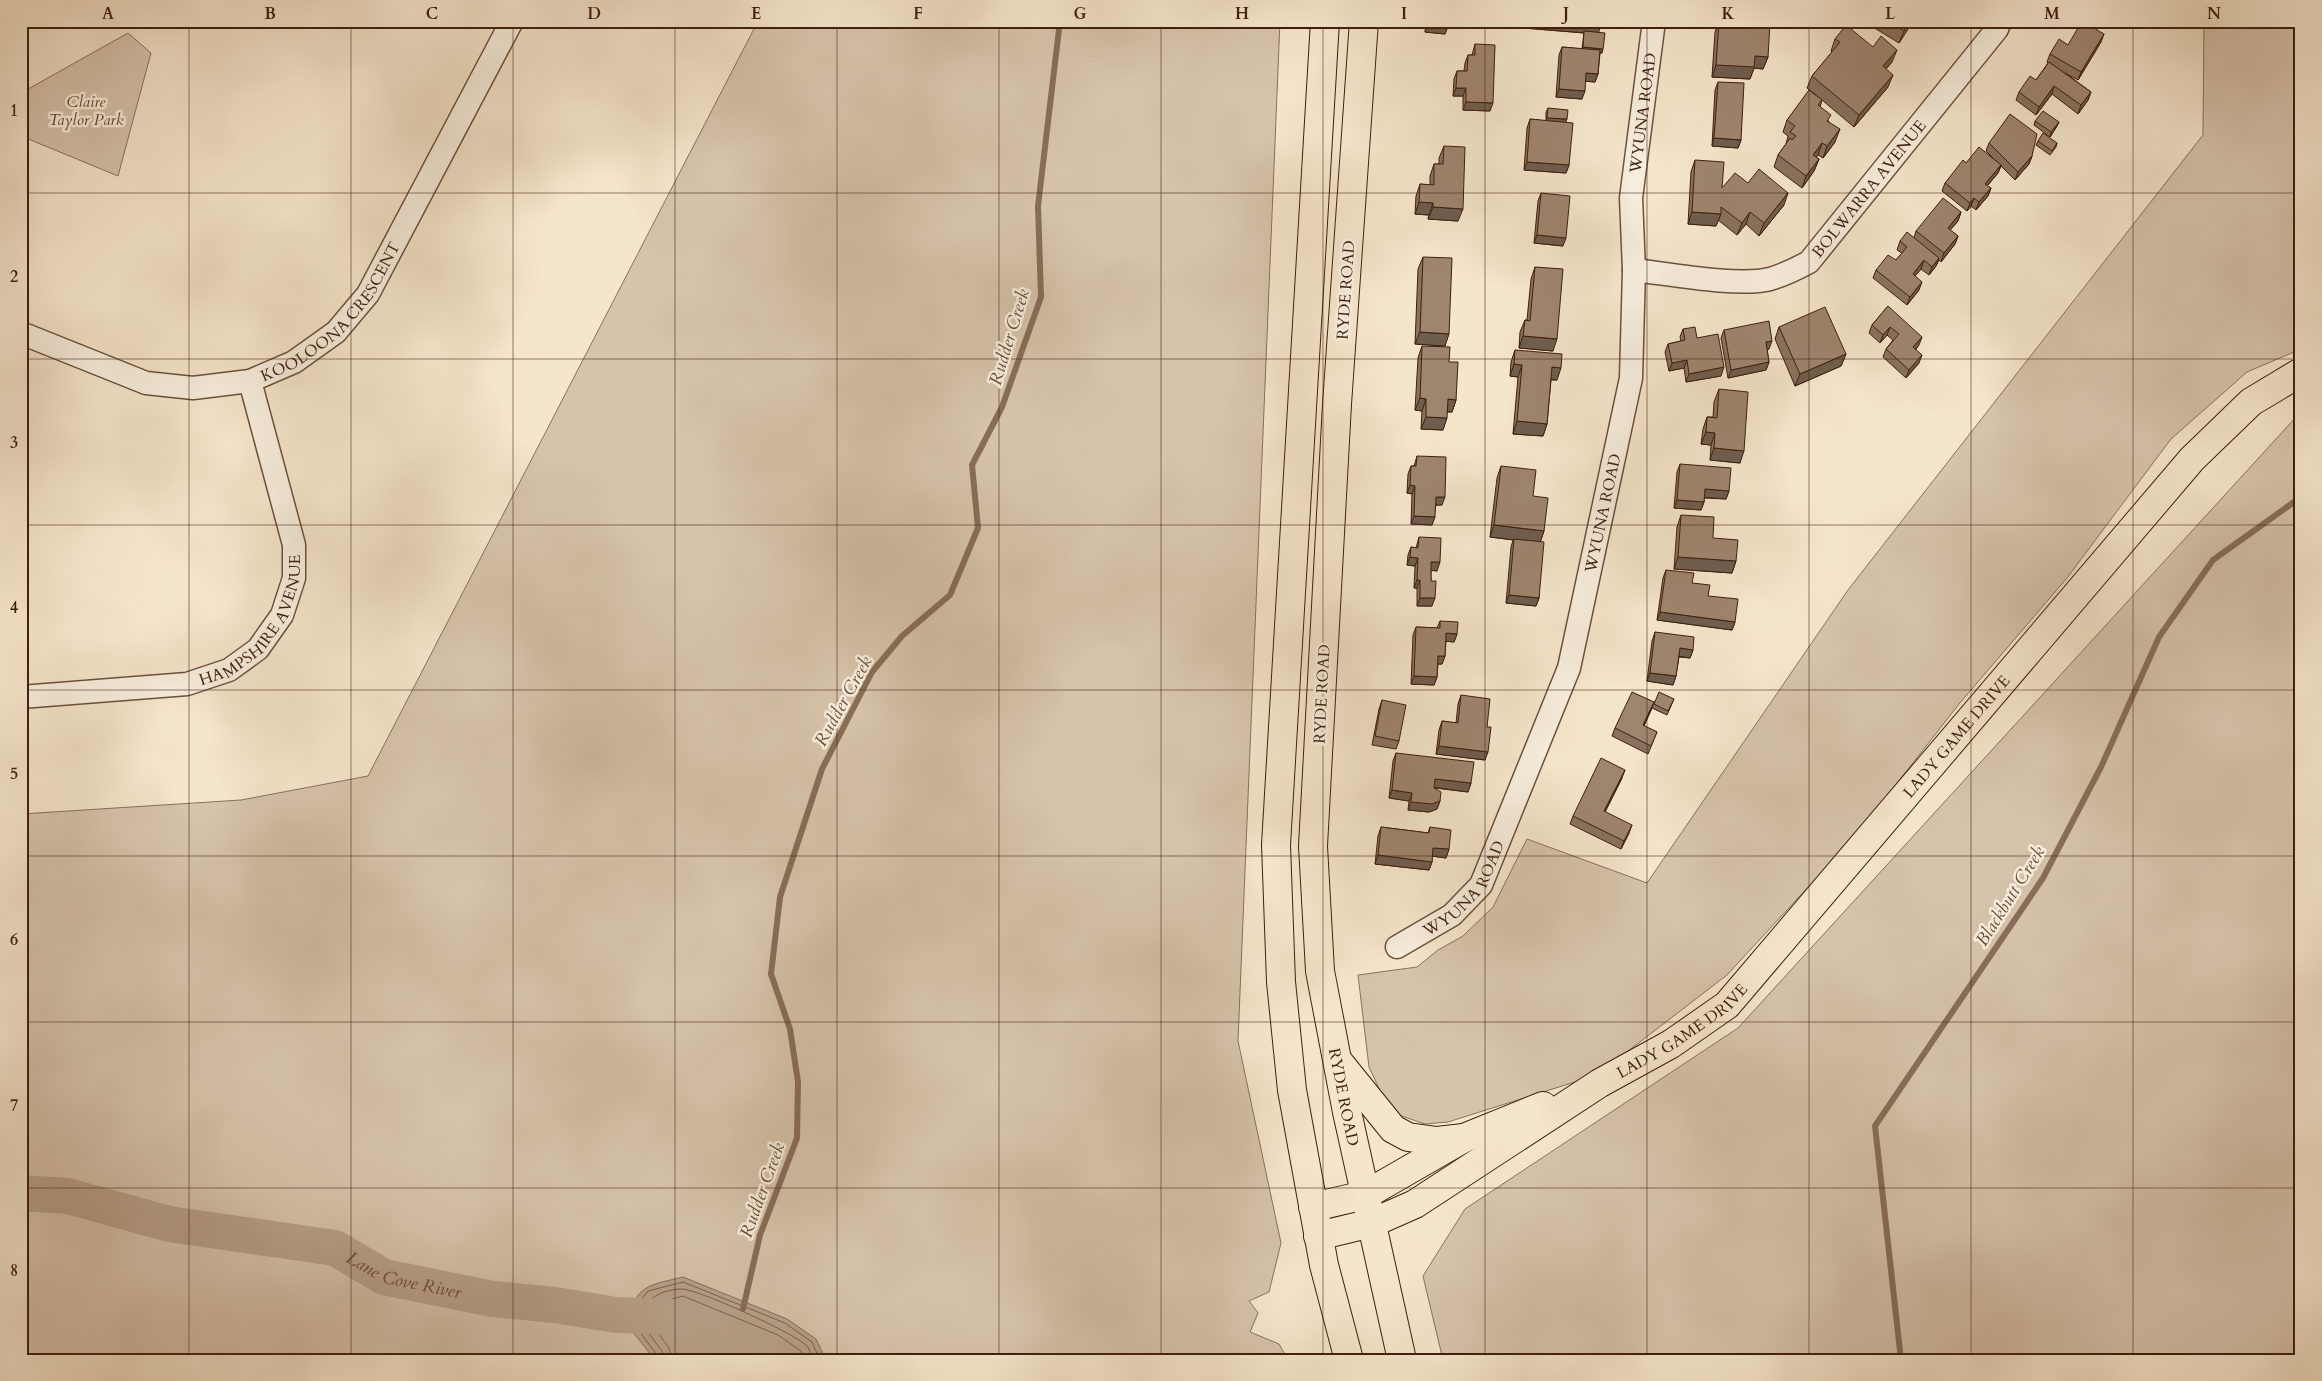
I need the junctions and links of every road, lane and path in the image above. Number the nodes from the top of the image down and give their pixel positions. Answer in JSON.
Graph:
{"nodes":[{"id":1,"x":512,"y":21,"type":"edge"},
{"id":2,"x":1325,"y":21,"type":"edge"},
{"id":3,"x":1364,"y":21,"type":"edge"},
{"id":4,"x":1654,"y":21,"type":"edge"},
{"id":5,"x":2000,"y":21,"type":"edge"},
{"id":6,"x":1634,"y":270,"type":"junction"},
{"id":7,"x":21,"y":332,"type":"edge"},
{"id":8,"x":2301,"y":372,"type":"edge"},
{"id":9,"x":250,"y":381,"type":"junction"},
{"id":10,"x":21,"y":697,"type":"edge"},
{"id":11,"x":1397,"y":947,"type":"dead end"},
{"id":12,"x":1336,"y":1058,"type":"junction"},
{"id":13,"x":1600,"y":1083,"type":"junction"},
{"id":14,"x":1464,"y":1138,"type":"junction"},
{"id":15,"x":1365,"y":1195,"type":"junction"},
{"id":16,"x":1313,"y":1206,"type":"junction"},
{"id":17,"x":1372,"y":1224,"type":"junction"},
{"id":18,"x":1318,"y":1236,"type":"junction"},
{"id":19,"x":1349,"y":1360,"type":"edge"},
{"id":20,"x":1402,"y":1360,"type":"edge"}],
"edges":[{"from":1,"to":9,"type":"street","name":"KOOLOONA CRESCENT"},
{"from":2,"to":16,"type":"main road"},
{"from":3,"to":12,"type":"main road","name":"RYDE ROAD"},
{"from":4,"to":6,"type":"street","name":"WYUNA ROAD"},
{"from":5,"to":6,"type":"street","name":"BOLWARRA AVENUE"},
{"from":6,"to":11,"type":"street","name":"WYUNA ROAD"},
{"from":7,"to":9,"type":"street","name":"KOOLOONA CRESCENT"},
{"from":8,"to":13,"type":"main road","name":"LADY GAME DRIVE"},
{"from":9,"to":10,"type":"street","name":"HAMPSHIRE AVENUE"},
{"from":12,"to":14,"type":"main road"},
{"from":12,"to":15,"type":"main road","name":"RYDE ROAD"},
{"from":13,"to":14,"type":"main road","name":"LADY GAME DRIVE"},
{"from":13,"to":17,"type":"main road","name":"LADY GAME DRIVE"},
{"from":14,"to":15,"type":"main road","name":"LADY GAME DRIVE"},
{"from":15,"to":16,"type":"main road","name":"LADY GAME DRIVE"},
{"from":15,"to":17,"type":"main road","name":"RYDE ROAD"},
{"from":16,"to":18,"type":"main road"},
{"from":17,"to":18,"type":"main road","name":"LADY GAME DRIVE"},
{"from":17,"to":20,"type":"main road","name":"RYDE ROAD"},
{"from":18,"to":19,"type":"main road"}]}
